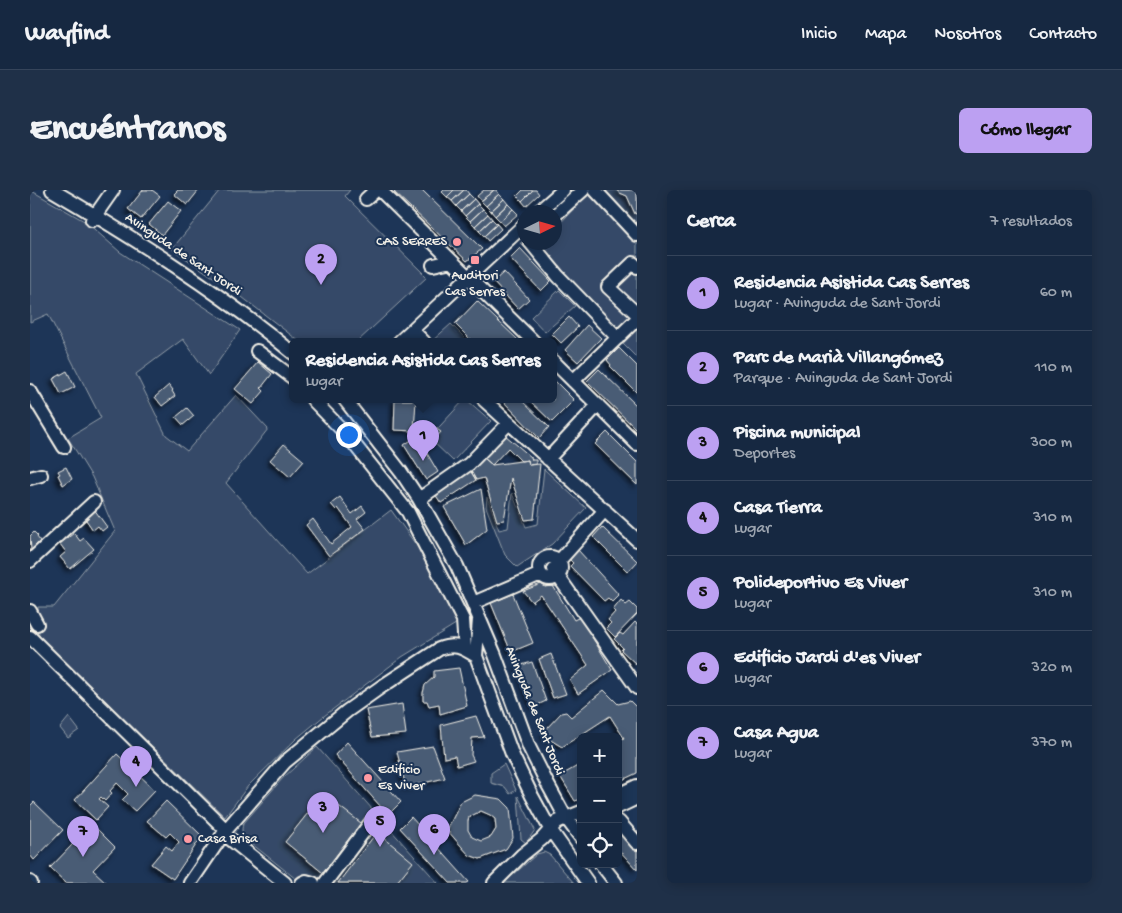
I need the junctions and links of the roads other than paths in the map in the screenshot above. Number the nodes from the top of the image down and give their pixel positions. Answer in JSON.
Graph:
{"nodes":[{"id":1,"x":52,"y":190,"type":"edge"},
{"id":2,"x":113,"y":190,"type":"edge"},
{"id":3,"x":380,"y":190,"type":"edge"},
{"id":4,"x":563,"y":190,"type":"edge"},
{"id":5,"x":583,"y":190,"type":"edge"},
{"id":6,"x":595,"y":190,"type":"edge"},
{"id":7,"x":546,"y":205,"type":"edge"},
{"id":8,"x":562,"y":209,"type":"edge"},
{"id":9,"x":94,"y":218,"type":"junction"},
{"id":10,"x":637,"y":235,"type":"edge"},
{"id":11,"x":517,"y":239,"type":"edge"},
{"id":12,"x":537,"y":250,"type":"edge"},
{"id":13,"x":452,"y":261,"type":"junction"},
{"id":14,"x":433,"y":265,"type":"dead end"},
{"id":15,"x":637,"y":267,"type":"edge"},
{"id":16,"x":469,"y":277,"type":"junction"},
{"id":17,"x":637,"y":314,"type":"edge"},
{"id":18,"x":637,"y":319,"type":"edge"},
{"id":19,"x":412,"y":330,"type":"junction"},
{"id":20,"x":403,"y":338,"type":"edge"},
{"id":21,"x":420,"y":338,"type":"edge"},
{"id":22,"x":530,"y":338,"type":"edge"},
{"id":23,"x":618,"y":338,"type":"junction"},
{"id":24,"x":289,"y":350,"type":"edge"},
{"id":25,"x":257,"y":351,"type":"dead end"},
{"id":26,"x":557,"y":365,"type":"edge"},
{"id":27,"x":289,"y":375,"type":"edge"},
{"id":28,"x":573,"y":381,"type":"junction"},
{"id":29,"x":30,"y":391,"type":"edge"},
{"id":30,"x":33,"y":403,"type":"edge"},
{"id":31,"x":317,"y":403,"type":"edge"},
{"id":32,"x":347,"y":403,"type":"edge"},
{"id":33,"x":487,"y":403,"type":"edge"},
{"id":34,"x":598,"y":405,"type":"junction"},
{"id":35,"x":509,"y":423,"type":"junction"},
{"id":36,"x":637,"y":444,"type":"edge"},
{"id":37,"x":64,"y":447,"type":"dead end"},
{"id":38,"x":548,"y":459,"type":"junction"},
{"id":39,"x":419,"y":499,"type":"junction"},
{"id":40,"x":94,"y":502,"type":"dead end"},
{"id":41,"x":605,"y":510,"type":"junction"},
{"id":42,"x":637,"y":540,"type":"edge"},
{"id":43,"x":30,"y":561,"type":"edge"},
{"id":44,"x":553,"y":570,"type":"junction"},
{"id":45,"x":473,"y":603,"type":"junction"},
{"id":46,"x":30,"y":611,"type":"edge"},
{"id":47,"x":479,"y":618,"type":"junction"},
{"id":48,"x":37,"y":624,"type":"dead end"},
{"id":49,"x":30,"y":637,"type":"edge"},
{"id":50,"x":471,"y":652,"type":"junction"},
{"id":51,"x":637,"y":688,"type":"edge"},
{"id":52,"x":637,"y":786,"type":"edge"},
{"id":53,"x":622,"y":793,"type":"edge"},
{"id":54,"x":637,"y":798,"type":"edge"},
{"id":55,"x":622,"y":805,"type":"edge"},
{"id":56,"x":577,"y":814,"type":"edge"},
{"id":57,"x":566,"y":818,"type":"junction"},
{"id":58,"x":371,"y":822,"type":"dead end"},
{"id":59,"x":620,"y":823,"type":"edge"},
{"id":60,"x":550,"y":829,"type":"junction"},
{"id":61,"x":225,"y":832,"type":"junction"},
{"id":62,"x":577,"y":833,"type":"edge"},
{"id":63,"x":637,"y":843,"type":"edge"},
{"id":64,"x":603,"y":868,"type":"edge"},
{"id":65,"x":190,"y":883,"type":"edge"},
{"id":66,"x":285,"y":883,"type":"edge"},
{"id":67,"x":302,"y":883,"type":"edge"},
{"id":68,"x":313,"y":883,"type":"edge"},
{"id":69,"x":326,"y":883,"type":"edge"},
{"id":70,"x":494,"y":883,"type":"edge"},
{"id":71,"x":588,"y":883,"type":"edge"},
{"id":72,"x":616,"y":883,"type":"edge"}],
"edges":[{"from":1,"to":9,"type":"street","name":"Avinguda de Sant Jordi"},
{"from":2,"to":9,"type":"street"},
{"from":3,"to":13,"type":"street"},
{"from":4,"to":7,"type":"street"},
{"from":5,"to":8,"type":"street"},
{"from":6,"to":10,"type":"street"},
{"from":9,"to":24,"type":"street","name":"Avinguda de Sant Jordi"},
{"from":11,"to":16,"type":"street"},
{"from":12,"to":23,"type":"street"},
{"from":13,"to":14,"type":"street"},
{"from":13,"to":16,"type":"street"},
{"from":15,"to":17,"type":"street"},
{"from":16,"to":19,"type":"street"},
{"from":16,"to":22,"type":"street"},
{"from":18,"to":23,"type":"street"},
{"from":19,"to":20,"type":"street"},
{"from":19,"to":21,"type":"street"},
{"from":23,"to":28,"type":"street"},
{"from":25,"to":27,"type":"street"},
{"from":26,"to":28,"type":"street"},
{"from":28,"to":34,"type":"street"},
{"from":29,"to":30,"type":"street"},
{"from":30,"to":37,"type":"street"},
{"from":31,"to":50,"type":"street"},
{"from":32,"to":39,"type":"street","name":"Avinguda de Sant Jordi"},
{"from":33,"to":35,"type":"street"},
{"from":34,"to":36,"type":"street"},
{"from":34,"to":38,"type":"street"},
{"from":35,"to":38,"type":"street"},
{"from":35,"to":39,"type":"street"},
{"from":38,"to":41,"type":"street"},
{"from":39,"to":45,"type":"street","name":"Avinguda de Sant Jordi"},
{"from":40,"to":43,"type":"street"},
{"from":41,"to":42,"type":"street"},
{"from":41,"to":44,"type":"street"},
{"from":44,"to":45,"type":"street"},
{"from":44,"to":51,"type":"street"},
{"from":45,"to":47,"type":"street","name":"Avinguda de Sant Jordi"},
{"from":46,"to":48,"type":"street"},
{"from":47,"to":50,"type":"street","name":"Avinguda de Sant Jordi"},
{"from":47,"to":57,"type":"street","name":"Avinguda de Sant Jordi"},
{"from":49,"to":61,"type":"street"},
{"from":50,"to":60,"type":"street","name":"Avinguda de Sant Jordi"},
{"from":50,"to":61,"type":"street"},
{"from":52,"to":53,"type":"street"},
{"from":54,"to":55,"type":"street"},
{"from":56,"to":57,"type":"street"},
{"from":57,"to":60,"type":"street"},
{"from":57,"to":62,"type":"street","name":"Avinguda de Sant Jordi"},
{"from":58,"to":69,"type":"street"},
{"from":59,"to":63,"type":"street"},
{"from":60,"to":70,"type":"street"},
{"from":60,"to":71,"type":"street","name":"Avinguda de Sant Jordi"},
{"from":61,"to":65,"type":"street"},
{"from":61,"to":66,"type":"street"},
{"from":64,"to":72,"type":"street"},
{"from":67,"to":68,"type":"street"}]}
